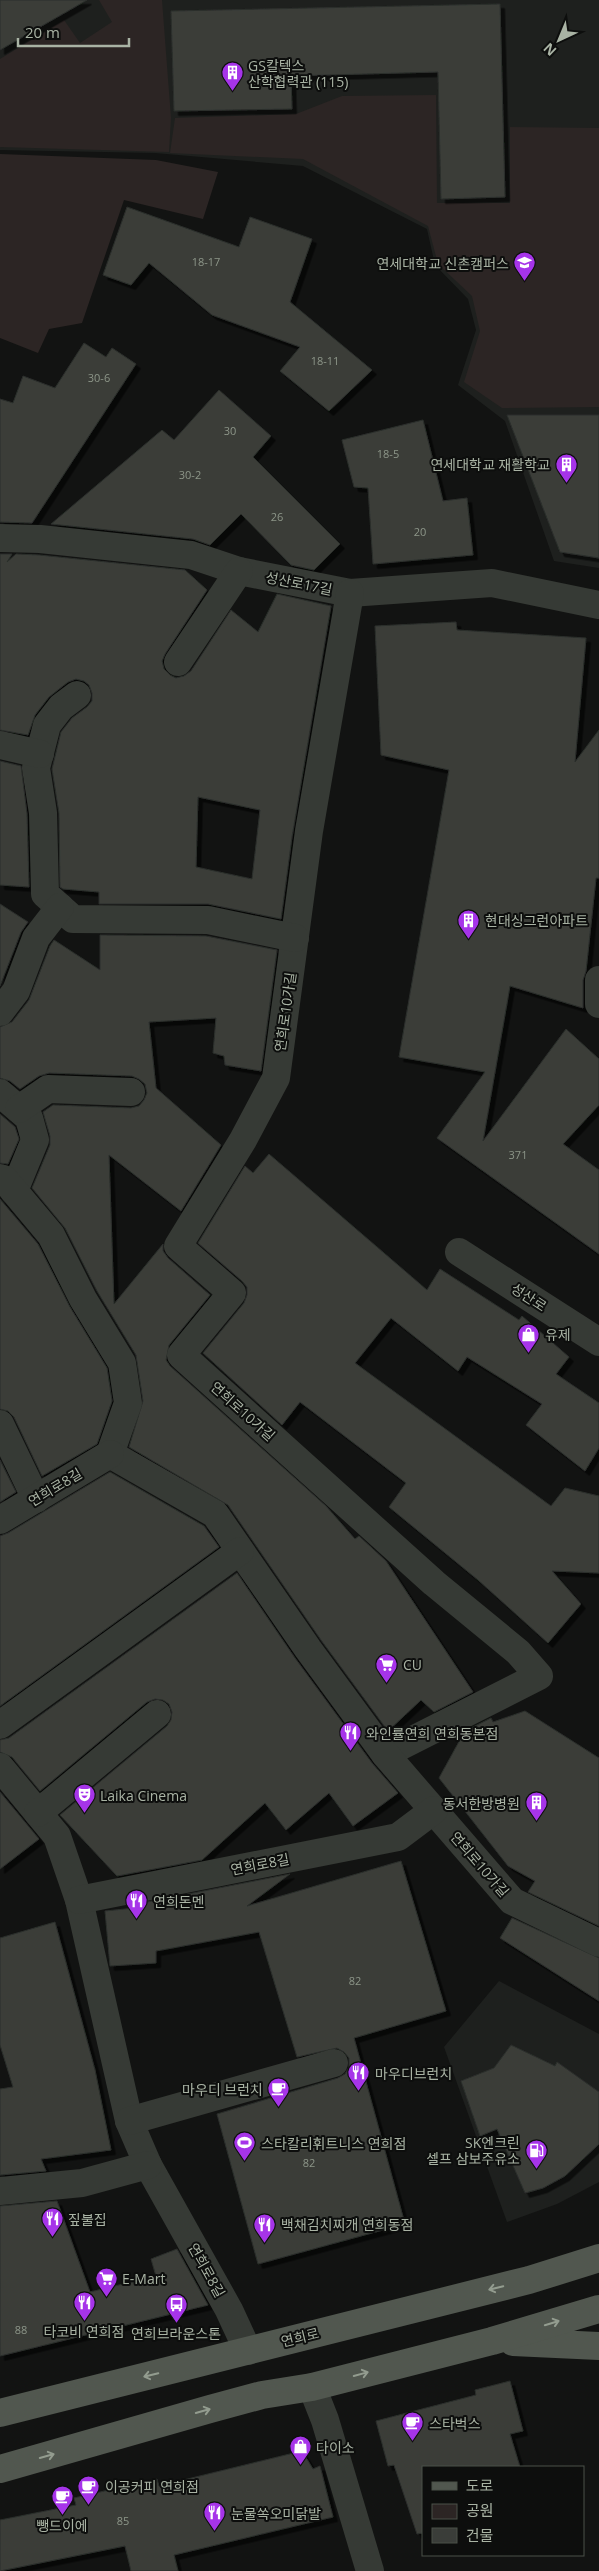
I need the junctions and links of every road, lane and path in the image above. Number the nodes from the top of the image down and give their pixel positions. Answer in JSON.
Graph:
{"nodes":[{"id":1,"x":0,"y":538,"type":"edge"},
{"id":2,"x":239,"y":571,"type":"junction"},
{"id":3,"x":350,"y":593,"type":"junction"},
{"id":4,"x":599,"y":605,"type":"edge"},
{"id":5,"x":178,"y":662,"type":"dead end"},
{"id":6,"x":69,"y":701,"type":"dead end"},
{"id":7,"x":0,"y":745,"type":"edge"},
{"id":8,"x":40,"y":754,"type":"junction"},
{"id":9,"x":60,"y":907,"type":"junction"},
{"id":10,"x":295,"y":938,"type":"junction"},
{"id":11,"x":599,"y":980,"type":"edge"},
{"id":12,"x":599,"y":1004,"type":"edge"},
{"id":13,"x":0,"y":1012,"type":"edge"},
{"id":14,"x":131,"y":1092,"type":"dead end"},
{"id":15,"x":10,"y":1101,"type":"edge"},
{"id":16,"x":7,"y":1184,"type":"edge"},
{"id":17,"x":459,"y":1252,"type":"dead end"},
{"id":18,"x":599,"y":1342,"type":"edge"},
{"id":19,"x":0,"y":1424,"type":"edge"},
{"id":20,"x":110,"y":1454,"type":"junction"},
{"id":21,"x":36,"y":1499,"type":"junction"},
{"id":22,"x":0,"y":1520,"type":"edge"},
{"id":23,"x":240,"y":1551,"type":"junction"},
{"id":24,"x":157,"y":1714,"type":"dead end"},
{"id":25,"x":0,"y":1725,"type":"edge"},
{"id":26,"x":385,"y":1754,"type":"junction"},
{"id":27,"x":0,"y":1767,"type":"edge"},
{"id":28,"x":434,"y":1810,"type":"junction"},
{"id":29,"x":38,"y":1813,"type":"junction"},
{"id":30,"x":79,"y":1900,"type":"junction"},
{"id":31,"x":599,"y":1943,"type":"edge"},
{"id":32,"x":334,"y":2063,"type":"dead end"},
{"id":33,"x":129,"y":2122,"type":"junction"},
{"id":34,"x":148,"y":2165,"type":"junction"},
{"id":35,"x":0,"y":2191,"type":"edge"},
{"id":36,"x":599,"y":2244,"type":"edge"},
{"id":37,"x":588,"y":2262,"type":"edge"},
{"id":38,"x":599,"y":2309,"type":"edge"},
{"id":39,"x":492,"y":2341,"type":"junction"},
{"id":40,"x":599,"y":2346,"type":"edge"},
{"id":41,"x":248,"y":2351,"type":"junction"},
{"id":42,"x":312,"y":2387,"type":"junction"},
{"id":43,"x":0,"y":2413,"type":"edge"},
{"id":44,"x":0,"y":2469,"type":"edge"},
{"id":45,"x":370,"y":2571,"type":"edge"}],
"edges":[{"from":1,"to":2,"type":"street","name":"성산로17길"},
{"from":2,"to":3,"type":"street","name":"성산로17길"},
{"from":2,"to":5,"type":"street"},
{"from":3,"to":4,"type":"street","name":"성산로17길"},
{"from":3,"to":10,"type":"street","name":"연희로10가길"},
{"from":6,"to":8,"type":"street"},
{"from":7,"to":8,"type":"street"},
{"from":8,"to":9,"type":"street"},
{"from":9,"to":10,"type":"street"},
{"from":9,"to":13,"type":"street"},
{"from":10,"to":26,"type":"street","name":"연희로10가길"},
{"from":11,"to":12,"type":"street"},
{"from":14,"to":15,"type":"street"},
{"from":15,"to":16,"type":"street"},
{"from":16,"to":20,"type":"street"},
{"from":17,"to":18,"type":"street","name":"성산로"},
{"from":19,"to":21,"type":"street"},
{"from":20,"to":21,"type":"street","name":"연희로8길"},
{"from":20,"to":23,"type":"street","name":"연희로10가길"},
{"from":21,"to":22,"type":"street","name":"연희로8길"},
{"from":23,"to":25,"type":"street"},
{"from":23,"to":26,"type":"street","name":"연희로10가길"},
{"from":24,"to":29,"type":"street"},
{"from":26,"to":28,"type":"street","name":"연희로10가길"},
{"from":27,"to":29,"type":"street","name":"연희로8길"},
{"from":28,"to":30,"type":"street","name":"연희로8길"},
{"from":28,"to":31,"type":"street","name":"연희로10가길"},
{"from":29,"to":30,"type":"street","name":"연희로8길"},
{"from":30,"to":33,"type":"street","name":"연희로8길"},
{"from":32,"to":33,"type":"street"},
{"from":33,"to":34,"type":"street","name":"연희로8길"},
{"from":34,"to":35,"type":"street"},
{"from":34,"to":41,"type":"street","name":"연희로8길"},
{"from":36,"to":37,"type":"main road"},
{"from":37,"to":41,"type":"main road","name":"연희로","one_way":true},
{"from":39,"to":38,"type":"main road","one_way":true},
{"from":39,"to":40,"type":"main road"},
{"from":42,"to":39,"type":"main road","one_way":true},
{"from":41,"to":43,"type":"main road","name":"연희로","one_way":true},
{"from":44,"to":42,"type":"main road","one_way":true},
{"from":42,"to":45,"type":"street"}]}
